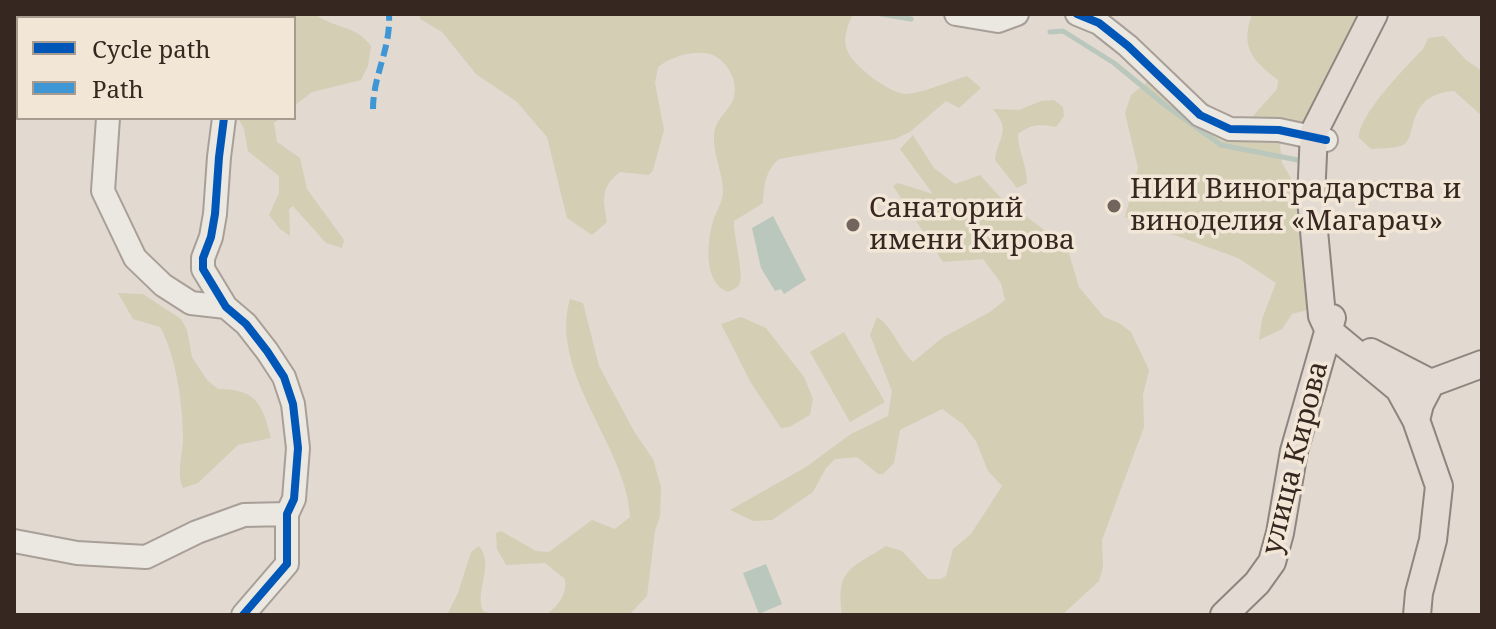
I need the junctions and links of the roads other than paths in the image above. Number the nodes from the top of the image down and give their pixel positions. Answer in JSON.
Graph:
{"nodes":[{"id":1,"x":956,"y":14,"type":"edge"},
{"id":2,"x":1017,"y":14,"type":"edge"},
{"id":3,"x":1077,"y":14,"type":"edge"},
{"id":4,"x":1374,"y":14,"type":"edge"},
{"id":5,"x":1390,"y":14,"type":"edge"},
{"id":6,"x":108,"y":120,"type":"edge"},
{"id":7,"x":224,"y":120,"type":"edge"},
{"id":8,"x":1319,"y":139,"type":"junction"},
{"id":9,"x":226,"y":307,"type":"junction"},
{"id":10,"x":1329,"y":331,"type":"junction"},
{"id":11,"x":1482,"y":364,"type":"edge"},
{"id":12,"x":1423,"y":402,"type":"junction"},
{"id":13,"x":287,"y":514,"type":"junction"},
{"id":14,"x":14,"y":541,"type":"edge"},
{"id":15,"x":243,"y":615,"type":"edge"},
{"id":16,"x":1224,"y":615,"type":"edge"},
{"id":17,"x":1417,"y":615,"type":"edge"},
{"id":18,"x":1426,"y":615,"type":"edge"}],
"edges":[{"from":1,"to":2,"type":"street"},
{"from":3,"to":8,"type":"street"},
{"from":4,"to":8,"type":"main road","name":"улица Кирова"},
{"from":5,"to":8,"type":"main road","name":"улица Кирова"},
{"from":6,"to":9,"type":"street"},
{"from":7,"to":9,"type":"street"},
{"from":8,"to":10,"type":"main road","name":"улица Кирова"},
{"from":9,"to":13,"type":"street"},
{"from":10,"to":12,"type":"main road"},
{"from":10,"to":12,"type":"main road"},
{"from":10,"to":16,"type":"main road","name":"улица Кирова"},
{"from":11,"to":12,"type":"main road"},
{"from":12,"to":17,"type":"main road"},
{"from":12,"to":18,"type":"main road"},
{"from":13,"to":14,"type":"street"},
{"from":13,"to":15,"type":"street"}]}
